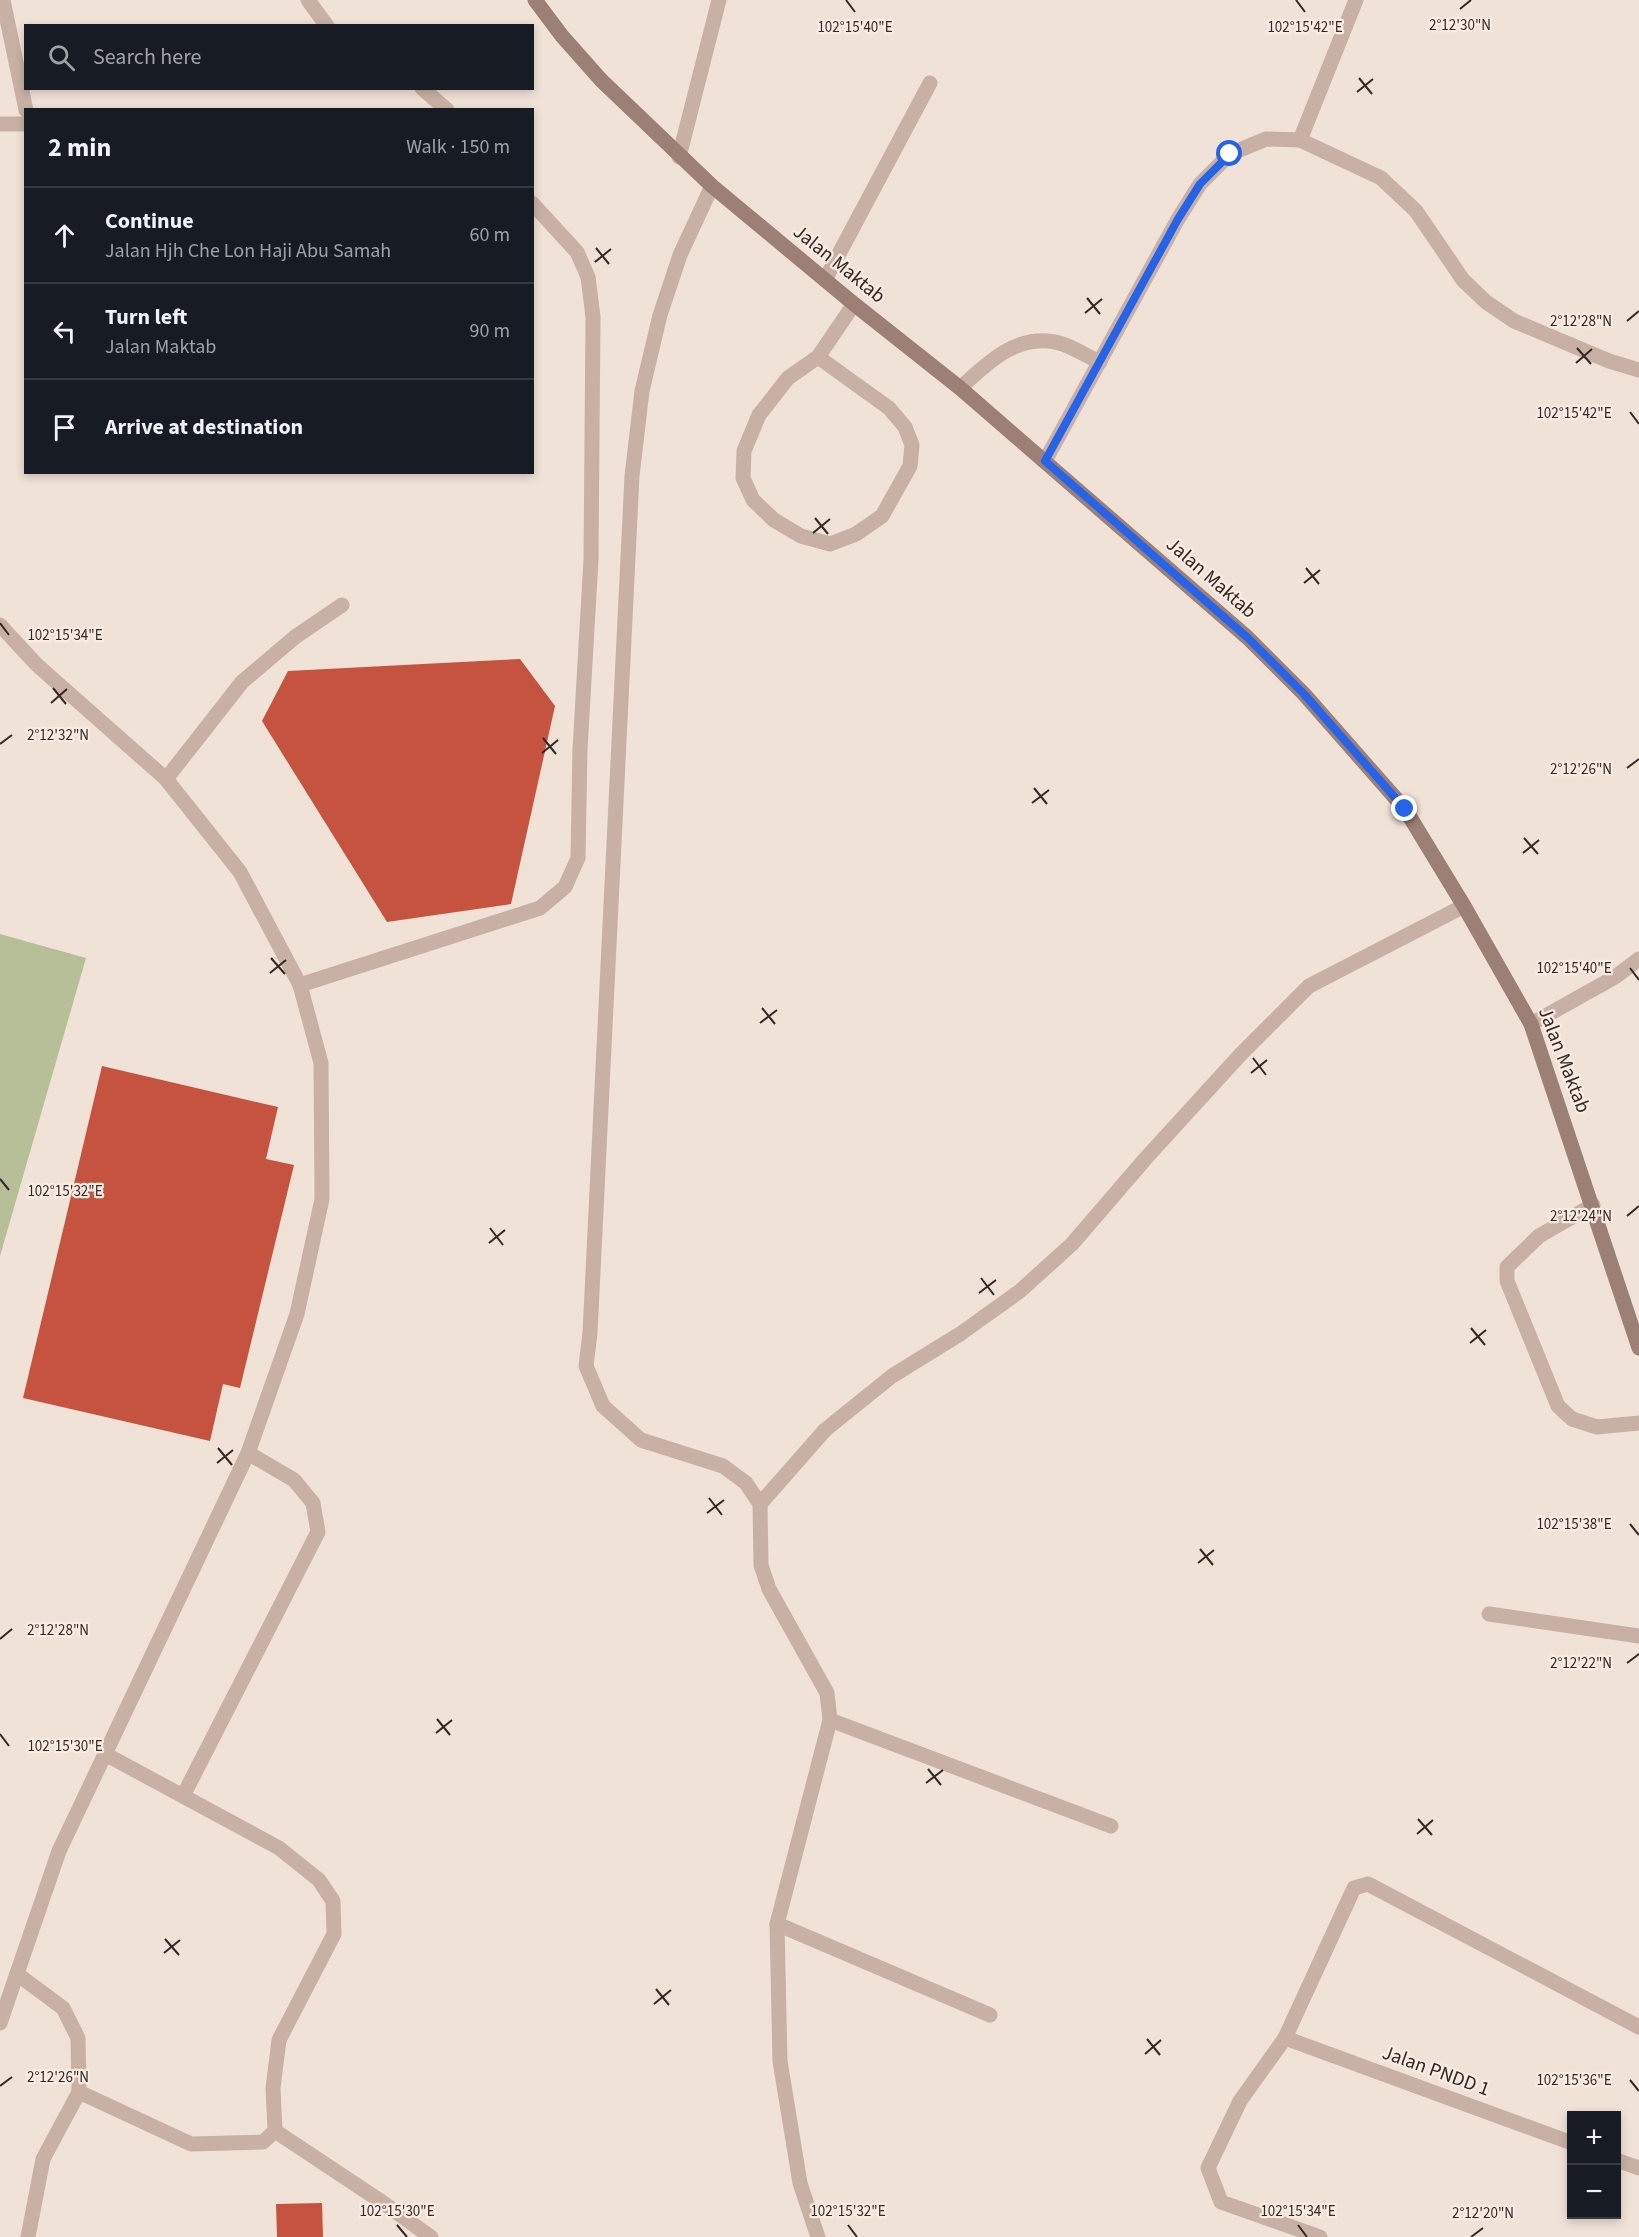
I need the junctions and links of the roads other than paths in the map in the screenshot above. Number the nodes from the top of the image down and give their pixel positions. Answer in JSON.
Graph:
{"nodes":[{"id":1,"x":3,"y":0,"type":"edge"},
{"id":2,"x":308,"y":0,"type":"edge"},
{"id":3,"x":535,"y":0,"type":"edge"},
{"id":4,"x":719,"y":0,"type":"edge"},
{"id":5,"x":1356,"y":0,"type":"edge"},
{"id":6,"x":326,"y":24,"type":"edge"},
{"id":7,"x":930,"y":83,"type":"dead end"},
{"id":8,"x":424,"y":90,"type":"edge"},
{"id":9,"x":26,"y":108,"type":"edge"},
{"id":10,"x":445,"y":108,"type":"edge"},
{"id":11,"x":0,"y":124,"type":"edge"},
{"id":12,"x":24,"y":124,"type":"edge"},
{"id":13,"x":1300,"y":140,"type":"junction"},
{"id":14,"x":679,"y":157,"type":"junction"},
{"id":15,"x":712,"y":186,"type":"junction"},
{"id":16,"x":534,"y":205,"type":"edge"},
{"id":17,"x":825,"y":280,"type":"junction"},
{"id":18,"x":854,"y":304,"type":"junction"},
{"id":19,"x":818,"y":357,"type":"junction"},
{"id":20,"x":1100,"y":362,"type":"junction"},
{"id":21,"x":1639,"y":370,"type":"edge"},
{"id":22,"x":960,"y":388,"type":"junction"},
{"id":23,"x":1045,"y":461,"type":"junction"},
{"id":24,"x":342,"y":605,"type":"dead end"},
{"id":25,"x":0,"y":625,"type":"edge"},
{"id":26,"x":166,"y":779,"type":"junction"},
{"id":27,"x":1464,"y":906,"type":"junction"},
{"id":28,"x":1639,"y":959,"type":"edge"},
{"id":29,"x":300,"y":985,"type":"junction"},
{"id":30,"x":1532,"y":1024,"type":"junction"},
{"id":31,"x":1593,"y":1205,"type":"junction"},
{"id":32,"x":1639,"y":1348,"type":"edge"},
{"id":33,"x":1639,"y":1423,"type":"edge"},
{"id":34,"x":248,"y":1454,"type":"junction"},
{"id":35,"x":760,"y":1504,"type":"junction"},
{"id":36,"x":1489,"y":1614,"type":"dead end"},
{"id":37,"x":1639,"y":1636,"type":"edge"},
{"id":38,"x":830,"y":1720,"type":"junction"},
{"id":39,"x":105,"y":1754,"type":"junction"},
{"id":40,"x":183,"y":1796,"type":"junction"},
{"id":41,"x":1111,"y":1826,"type":"dead end"},
{"id":42,"x":777,"y":1924,"type":"junction"},
{"id":43,"x":17,"y":1974,"type":"junction"},
{"id":44,"x":990,"y":2015,"type":"dead end"},
{"id":45,"x":0,"y":2023,"type":"edge"},
{"id":46,"x":1639,"y":2027,"type":"edge"},
{"id":47,"x":1285,"y":2038,"type":"junction"},
{"id":48,"x":80,"y":2092,"type":"junction"},
{"id":49,"x":275,"y":2131,"type":"junction"},
{"id":50,"x":1567,"y":2141,"type":"edge"},
{"id":51,"x":1621,"y":2161,"type":"edge"},
{"id":52,"x":1639,"y":2168,"type":"edge"},
{"id":53,"x":28,"y":2237,"type":"edge"},
{"id":54,"x":431,"y":2237,"type":"edge"},
{"id":55,"x":819,"y":2237,"type":"edge"},
{"id":56,"x":1320,"y":2237,"type":"edge"}],
"edges":[{"from":1,"to":9,"type":"street"},
{"from":2,"to":6,"type":"street"},
{"from":3,"to":14,"type":"main road","name":"Jalan Maktab"},
{"from":4,"to":14,"type":"street"},
{"from":5,"to":13,"type":"street"},
{"from":7,"to":17,"type":"street"},
{"from":8,"to":10,"type":"street"},
{"from":11,"to":12,"type":"street"},
{"from":13,"to":20,"type":"street"},
{"from":13,"to":21,"type":"street"},
{"from":14,"to":15,"type":"main road","name":"Jalan Maktab"},
{"from":15,"to":17,"type":"main road","name":"Jalan Maktab"},
{"from":15,"to":35,"type":"street"},
{"from":16,"to":29,"type":"street"},
{"from":17,"to":18,"type":"main road","name":"Jalan Maktab"},
{"from":18,"to":19,"type":"street"},
{"from":18,"to":22,"type":"main road","name":"Jalan Maktab"},
{"from":19,"to":19,"type":"street"},
{"from":20,"to":22,"type":"street"},
{"from":20,"to":23,"type":"street"},
{"from":22,"to":23,"type":"main road","name":"Jalan Maktab"},
{"from":23,"to":27,"type":"main road","name":"Jalan Maktab"},
{"from":24,"to":26,"type":"street"},
{"from":25,"to":26,"type":"street"},
{"from":26,"to":29,"type":"street"},
{"from":27,"to":30,"type":"main road","name":"Jalan Maktab"},
{"from":27,"to":35,"type":"street"},
{"from":28,"to":30,"type":"street"},
{"from":29,"to":34,"type":"street"},
{"from":30,"to":31,"type":"main road","name":"Jalan Maktab"},
{"from":31,"to":32,"type":"main road","name":"Jalan Maktab"},
{"from":31,"to":33,"type":"street"},
{"from":34,"to":39,"type":"street"},
{"from":34,"to":40,"type":"street"},
{"from":35,"to":38,"type":"street"},
{"from":36,"to":37,"type":"street"},
{"from":38,"to":41,"type":"street"},
{"from":38,"to":42,"type":"street"},
{"from":39,"to":40,"type":"street"},
{"from":39,"to":43,"type":"street"},
{"from":40,"to":49,"type":"street"},
{"from":42,"to":44,"type":"street"},
{"from":42,"to":55,"type":"street"},
{"from":43,"to":45,"type":"street"},
{"from":43,"to":48,"type":"street"},
{"from":46,"to":47,"type":"street"},
{"from":47,"to":50,"type":"street","name":"Jalan PNDD 1"},
{"from":47,"to":56,"type":"street"},
{"from":48,"to":49,"type":"street"},
{"from":48,"to":53,"type":"street"},
{"from":49,"to":54,"type":"street"},
{"from":51,"to":52,"type":"street"}]}
